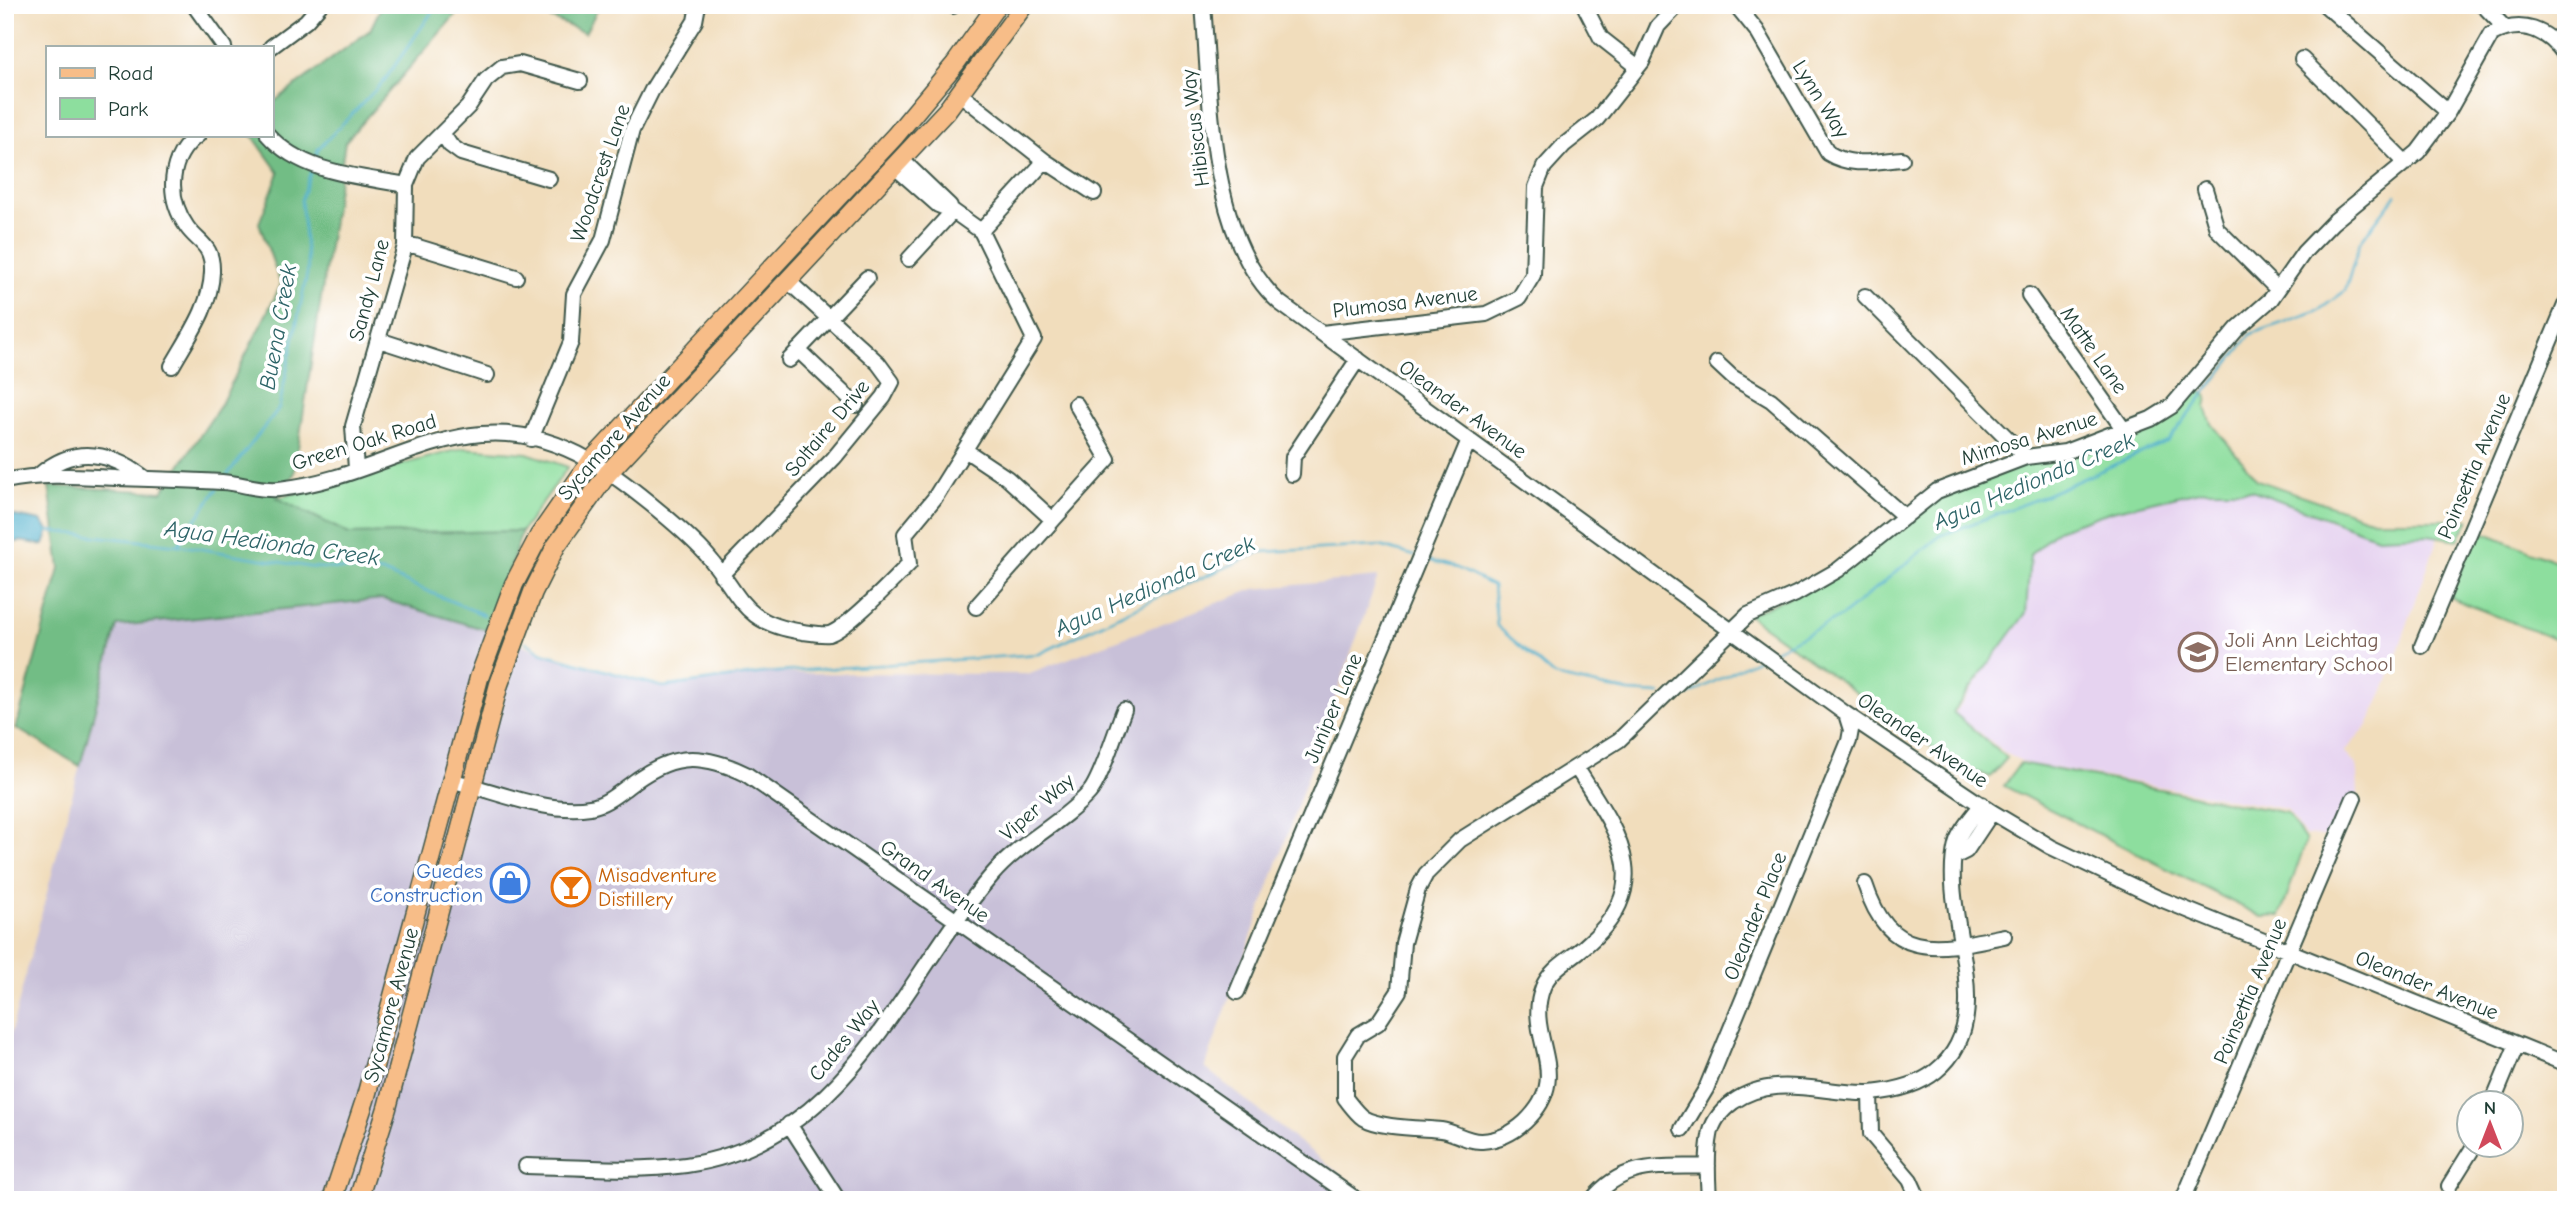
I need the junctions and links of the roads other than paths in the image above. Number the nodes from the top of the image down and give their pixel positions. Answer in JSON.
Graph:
{"nodes":[{"id":1,"x":194,"y":5,"type":"edge"},
{"id":2,"x":320,"y":5,"type":"edge"},
{"id":3,"x":698,"y":5,"type":"edge"},
{"id":4,"x":997,"y":5,"type":"edge"},
{"id":5,"x":1024,"y":5,"type":"edge"},
{"id":6,"x":1203,"y":5,"type":"edge"},
{"id":7,"x":1584,"y":5,"type":"edge"},
{"id":8,"x":1678,"y":5,"type":"edge"},
{"id":9,"x":1736,"y":5,"type":"edge"},
{"id":10,"x":2325,"y":5,"type":"edge"},
{"id":11,"x":2483,"y":5,"type":"edge"},
{"id":12,"x":2505,"y":28,"type":"junction"},
{"id":13,"x":223,"y":46,"type":"edge"},
{"id":14,"x":272,"y":46,"type":"edge"},
{"id":15,"x":2566,"y":56,"type":"edge"},
{"id":16,"x":2302,"y":59,"type":"dead end"},
{"id":17,"x":1638,"y":67,"type":"junction"},
{"id":18,"x":580,"y":81,"type":"dead end"},
{"id":19,"x":960,"y":94,"type":"junction"},
{"id":20,"x":2448,"y":112,"type":"junction"},
{"id":21,"x":442,"y":133,"type":"junction"},
{"id":22,"x":197,"y":136,"type":"edge"},
{"id":23,"x":269,"y":136,"type":"edge"},
{"id":24,"x":1902,"y":159,"type":"dead end"},
{"id":25,"x":1045,"y":161,"type":"junction"},
{"id":26,"x":2406,"y":163,"type":"junction"},
{"id":27,"x":899,"y":164,"type":"junction"},
{"id":28,"x":549,"y":179,"type":"dead end"},
{"id":29,"x":406,"y":185,"type":"junction"},
{"id":30,"x":2205,"y":189,"type":"dead end"},
{"id":31,"x":1094,"y":193,"type":"dead end"},
{"id":32,"x":953,"y":211,"type":"junction"},
{"id":33,"x":981,"y":231,"type":"junction"},
{"id":34,"x":405,"y":246,"type":"junction"},
{"id":35,"x":909,"y":259,"type":"dead end"},
{"id":36,"x":516,"y":276,"type":"dead end"},
{"id":37,"x":867,"y":278,"type":"dead end"},
{"id":38,"x":788,"y":281,"type":"junction"},
{"id":39,"x":2276,"y":288,"type":"junction"},
{"id":40,"x":2029,"y":295,"type":"dead end"},
{"id":41,"x":1865,"y":296,"type":"dead end"},
{"id":42,"x":2566,"y":303,"type":"edge"},
{"id":43,"x":828,"y":318,"type":"junction"},
{"id":44,"x":1322,"y":333,"type":"junction"},
{"id":45,"x":379,"y":340,"type":"junction"},
{"id":46,"x":1358,"y":359,"type":"junction"},
{"id":47,"x":1717,"y":363,"type":"dead end"},
{"id":48,"x":172,"y":366,"type":"dead end"},
{"id":49,"x":487,"y":375,"type":"dead end"},
{"id":50,"x":1076,"y":404,"type":"dead end"},
{"id":51,"x":856,"y":405,"type":"dead end"},
{"id":52,"x":2124,"y":430,"type":"junction"},
{"id":53,"x":531,"y":439,"type":"junction"},
{"id":54,"x":1469,"y":440,"type":"junction"},
{"id":55,"x":965,"y":450,"type":"junction"},
{"id":56,"x":2026,"y":457,"type":"junction"},
{"id":57,"x":591,"y":461,"type":"junction"},
{"id":58,"x":356,"y":469,"type":"junction"},
{"id":59,"x":608,"y":473,"type":"junction"},
{"id":60,"x":1292,"y":474,"type":"dead end"},
{"id":61,"x":39,"y":475,"type":"junction"},
{"id":62,"x":146,"y":479,"type":"junction"},
{"id":63,"x":5,"y":481,"type":"edge"},
{"id":64,"x":1905,"y":517,"type":"junction"},
{"id":65,"x":1053,"y":520,"type":"junction"},
{"id":66,"x":721,"y":575,"type":"junction"},
{"id":67,"x":976,"y":607,"type":"dead end"},
{"id":68,"x":1730,"y":630,"type":"junction"},
{"id":69,"x":2422,"y":646,"type":"dead end"},
{"id":70,"x":1124,"y":710,"type":"dead end"},
{"id":71,"x":1846,"y":714,"type":"junction"},
{"id":72,"x":1576,"y":767,"type":"junction"},
{"id":73,"x":453,"y":781,"type":"junction"},
{"id":74,"x":473,"y":785,"type":"junction"},
{"id":75,"x":2354,"y":798,"type":"dead end"},
{"id":76,"x":1987,"y":808,"type":"junction"},
{"id":77,"x":1864,"y":884,"type":"dead end"},
{"id":78,"x":957,"y":922,"type":"junction"},
{"id":79,"x":2004,"y":936,"type":"dead end"},
{"id":80,"x":1960,"y":945,"type":"junction"},
{"id":81,"x":2289,"y":952,"type":"junction"},
{"id":82,"x":1237,"y":992,"type":"dead end"},
{"id":83,"x":2516,"y":1044,"type":"junction"},
{"id":84,"x":2566,"y":1064,"type":"edge"},
{"id":85,"x":2498,"y":1090,"type":"edge"},
{"id":86,"x":1870,"y":1093,"type":"junction"},
{"id":87,"x":789,"y":1124,"type":"junction"},
{"id":88,"x":1682,"y":1129,"type":"dead end"},
{"id":89,"x":2465,"y":1160,"type":"edge"},
{"id":90,"x":526,"y":1166,"type":"dead end"},
{"id":91,"x":1708,"y":1166,"type":"junction"},
{"id":92,"x":2449,"y":1186,"type":"dead end"},
{"id":93,"x":332,"y":1200,"type":"edge"},
{"id":94,"x":359,"y":1200,"type":"edge"},
{"id":95,"x":838,"y":1200,"type":"edge"},
{"id":96,"x":1357,"y":1200,"type":"edge"},
{"id":97,"x":1592,"y":1200,"type":"edge"},
{"id":98,"x":1709,"y":1200,"type":"edge"},
{"id":99,"x":1919,"y":1200,"type":"edge"},
{"id":100,"x":2183,"y":1200,"type":"edge"}],
"edges":[{"from":1,"to":13,"type":"street"},
{"from":2,"to":14,"type":"street"},
{"from":3,"to":53,"type":"street","name":"Woodcrest Lane"},
{"from":4,"to":57,"type":"main road","name":"Sycamore Avenue"},
{"from":5,"to":19,"type":"main road","name":"Sycamore Avenue"},
{"from":6,"to":44,"type":"street","name":"Hibiscus Way"},
{"from":7,"to":17,"type":"street"},
{"from":8,"to":17,"type":"street","name":"Plumosa Avenue"},
{"from":9,"to":24,"type":"street","name":"Lynn Way"},
{"from":10,"to":20,"type":"street"},
{"from":11,"to":12,"type":"street"},
{"from":12,"to":15,"type":"street"},
{"from":12,"to":20,"type":"street","name":"Mimosa Avenue"},
{"from":16,"to":26,"type":"street"},
{"from":17,"to":44,"type":"street","name":"Plumosa Avenue"},
{"from":18,"to":21,"type":"street","name":"Sandy Lane"},
{"from":19,"to":25,"type":"street"},
{"from":19,"to":27,"type":"main road","name":"Sycamore Avenue"},
{"from":20,"to":26,"type":"street","name":"Mimosa Avenue"},
{"from":21,"to":28,"type":"street"},
{"from":21,"to":29,"type":"street","name":"Sandy Lane"},
{"from":22,"to":48,"type":"street"},
{"from":23,"to":29,"type":"street"},
{"from":25,"to":31,"type":"street"},
{"from":25,"to":33,"type":"street"},
{"from":26,"to":39,"type":"street","name":"Mimosa Avenue"},
{"from":27,"to":32,"type":"street"},
{"from":27,"to":38,"type":"main road","name":"Sycamore Avenue"},
{"from":29,"to":34,"type":"street","name":"Sandy Lane"},
{"from":30,"to":39,"type":"street"},
{"from":32,"to":33,"type":"street"},
{"from":32,"to":35,"type":"street"},
{"from":33,"to":55,"type":"street"},
{"from":34,"to":36,"type":"street"},
{"from":34,"to":45,"type":"street","name":"Sandy Lane"},
{"from":37,"to":43,"type":"street"},
{"from":38,"to":43,"type":"street","name":"Soltaire Drive"},
{"from":38,"to":59,"type":"main road","name":"Sycamore Avenue"},
{"from":39,"to":52,"type":"street","name":"Mimosa Avenue"},
{"from":40,"to":52,"type":"street","name":"Matte Lane"},
{"from":41,"to":56,"type":"street"},
{"from":42,"to":69,"type":"street","name":"Poinsettia Avenue"},
{"from":43,"to":51,"type":"street"},
{"from":43,"to":66,"type":"street","name":"Soltaire Drive"},
{"from":44,"to":46,"type":"street","name":"Oleander Avenue"},
{"from":45,"to":49,"type":"street"},
{"from":45,"to":58,"type":"street","name":"Sandy Lane"},
{"from":46,"to":54,"type":"street","name":"Oleander Avenue"},
{"from":46,"to":60,"type":"street"},
{"from":47,"to":64,"type":"street"},
{"from":50,"to":65,"type":"street"},
{"from":52,"to":56,"type":"street","name":"Mimosa Avenue"},
{"from":53,"to":57,"type":"street","name":"Green Oak Road"},
{"from":53,"to":58,"type":"street","name":"Green Oak Road"},
{"from":54,"to":68,"type":"street","name":"Oleander Avenue"},
{"from":54,"to":82,"type":"street","name":"Juniper Lane"},
{"from":55,"to":65,"type":"street"},
{"from":55,"to":66,"type":"street"},
{"from":56,"to":64,"type":"street","name":"Mimosa Avenue"},
{"from":57,"to":59,"type":"street","name":"Green Oak Road"},
{"from":57,"to":73,"type":"main road","name":"Sycamore Avenue"},
{"from":58,"to":62,"type":"street","name":"Green Oak Road"},
{"from":59,"to":66,"type":"street"},
{"from":59,"to":74,"type":"main road","name":"Sycamore Avenue"},
{"from":61,"to":62,"type":"street","name":"Green Oak Road"},
{"from":61,"to":62,"type":"street","name":"Green Oak Road"},
{"from":61,"to":63,"type":"street","name":"Green Oak Road"},
{"from":64,"to":68,"type":"street","name":"Mimosa Avenue"},
{"from":65,"to":67,"type":"street"},
{"from":68,"to":71,"type":"street","name":"Oleander Avenue"},
{"from":68,"to":72,"type":"street","name":"Mimosa Avenue"},
{"from":70,"to":78,"type":"street","name":"Viper Way"},
{"from":71,"to":76,"type":"street","name":"Oleander Avenue"},
{"from":71,"to":88,"type":"street","name":"Oleander Place"},
{"from":72,"to":72,"type":"street","name":"Mimosa Avenue"},
{"from":73,"to":74,"type":"street","name":"Grand Avenue"},
{"from":73,"to":93,"type":"main road","name":"Sycamore Avenue"},
{"from":74,"to":78,"type":"street","name":"Grand Avenue"},
{"from":74,"to":94,"type":"main road","name":"Sycamore Avenue"},
{"from":75,"to":81,"type":"street","name":"Poinsettia Avenue"},
{"from":76,"to":80,"type":"street"},
{"from":76,"to":81,"type":"street","name":"Oleander Avenue"},
{"from":77,"to":80,"type":"street"},
{"from":78,"to":87,"type":"street","name":"Cades Way"},
{"from":78,"to":96,"type":"street","name":"Grand Avenue"},
{"from":79,"to":80,"type":"street"},
{"from":80,"to":86,"type":"street"},
{"from":81,"to":83,"type":"street","name":"Oleander Avenue"},
{"from":81,"to":100,"type":"street","name":"Poinsettia Avenue"},
{"from":83,"to":84,"type":"street","name":"Oleander Avenue"},
{"from":83,"to":85,"type":"street"},
{"from":86,"to":91,"type":"street"},
{"from":86,"to":99,"type":"street"},
{"from":87,"to":90,"type":"street","name":"Cades Way"},
{"from":87,"to":95,"type":"street"},
{"from":89,"to":92,"type":"street"},
{"from":91,"to":97,"type":"street"},
{"from":91,"to":98,"type":"street"}]}
